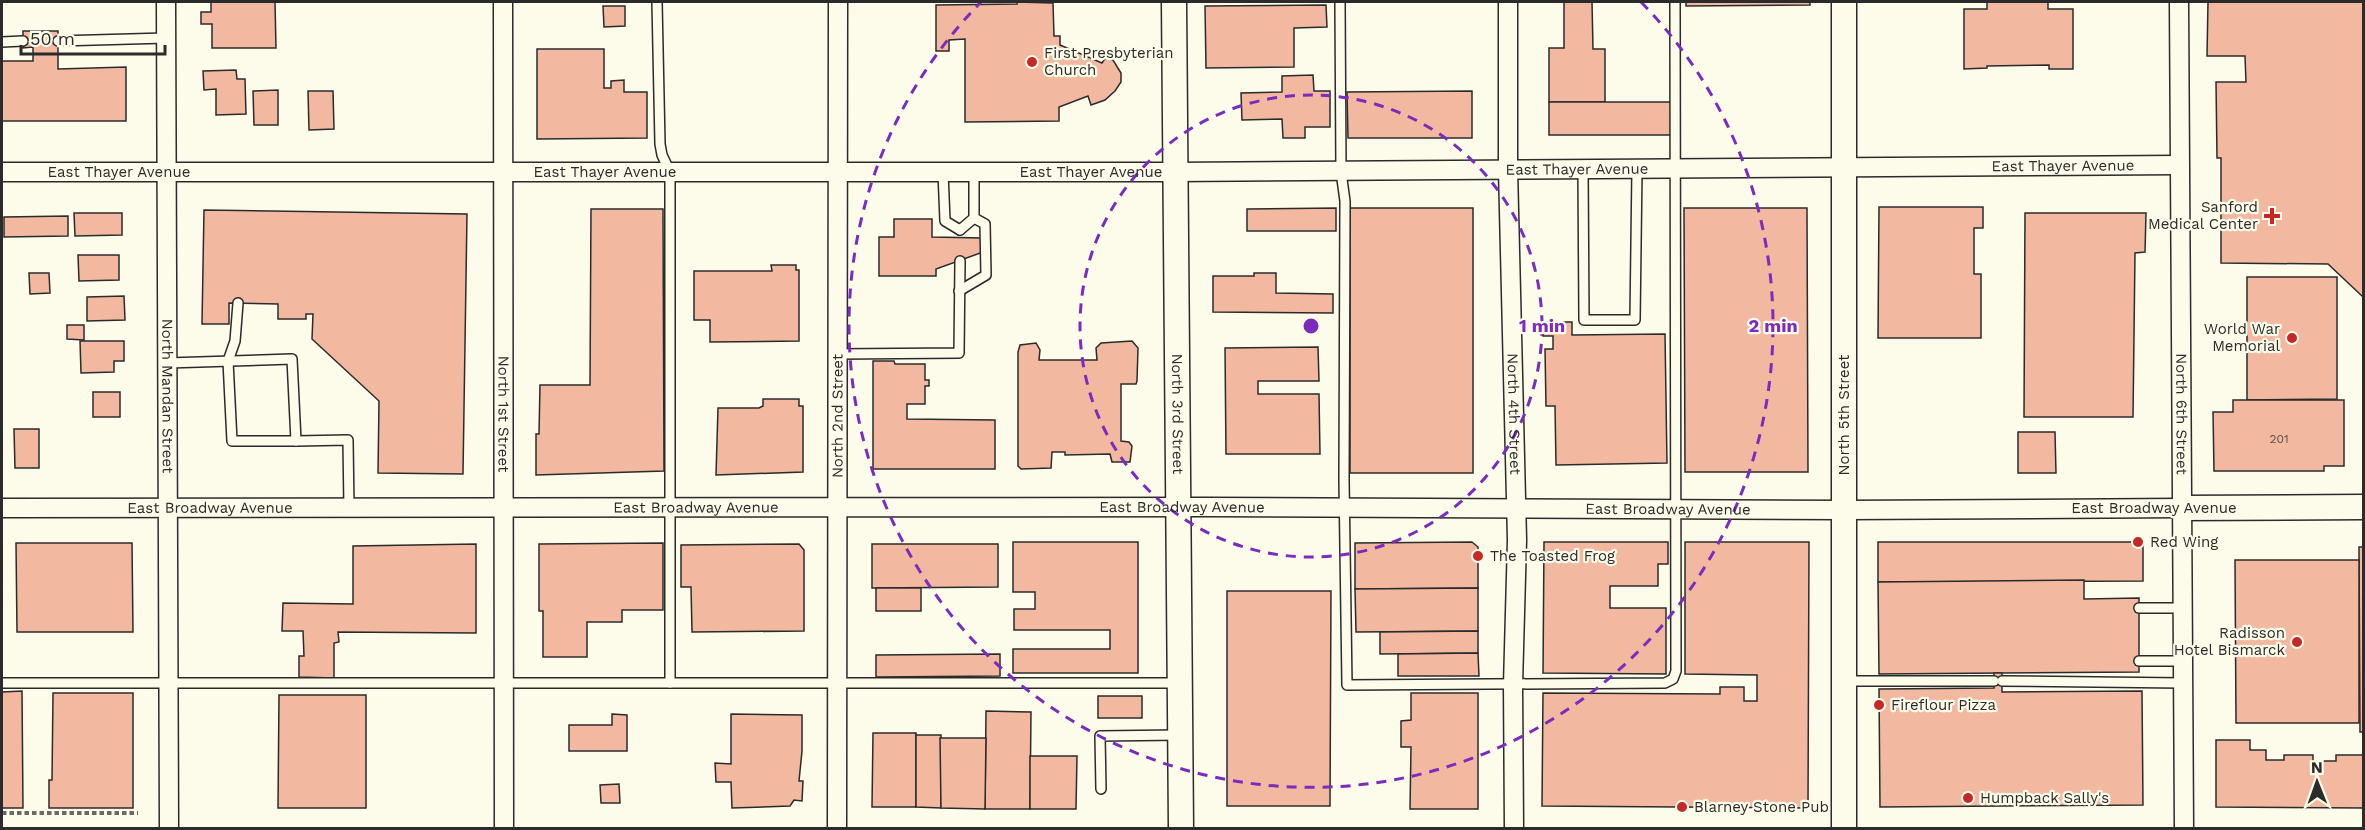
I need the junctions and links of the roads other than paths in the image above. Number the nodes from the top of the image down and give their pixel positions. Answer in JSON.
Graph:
{"nodes":[{"id":1,"x":166,"y":2,"type":"edge"},
{"id":2,"x":502,"y":2,"type":"edge"},
{"id":3,"x":657,"y":2,"type":"edge"},
{"id":4,"x":838,"y":2,"type":"edge"},
{"id":5,"x":1174,"y":2,"type":"edge"},
{"id":6,"x":1340,"y":2,"type":"edge"},
{"id":7,"x":1508,"y":2,"type":"edge"},
{"id":8,"x":1675,"y":2,"type":"edge"},
{"id":9,"x":1844,"y":2,"type":"edge"},
{"id":10,"x":2179,"y":2,"type":"edge"},
{"id":11,"x":166,"y":38,"type":"junction"},
{"id":12,"x":23,"y":41,"type":"dead end"},
{"id":13,"x":58,"y":41,"type":"dead end"},
{"id":14,"x":2,"y":42,"type":"edge"},
{"id":15,"x":2179,"y":165,"type":"junction"},
{"id":16,"x":1508,"y":169,"type":"junction"},
{"id":17,"x":1583,"y":169,"type":"junction"},
{"id":18,"x":1636,"y":169,"type":"junction"},
{"id":19,"x":1675,"y":169,"type":"junction"},
{"id":20,"x":1843,"y":169,"type":"junction"},
{"id":21,"x":2,"y":172,"type":"edge"},
{"id":22,"x":166,"y":172,"type":"junction"},
{"id":23,"x":670,"y":172,"type":"junction"},
{"id":24,"x":838,"y":172,"type":"junction"},
{"id":25,"x":944,"y":172,"type":"junction"},
{"id":26,"x":974,"y":172,"type":"junction"},
{"id":27,"x":1174,"y":172,"type":"junction"},
{"id":28,"x":1341,"y":172,"type":"junction"},
{"id":29,"x":503,"y":173,"type":"junction"},
{"id":30,"x":974,"y":218,"type":"junction"},
{"id":31,"x":960,"y":261,"type":"dead end"},
{"id":32,"x":959,"y":291,"type":"junction"},
{"id":33,"x":238,"y":303,"type":"dead end"},
{"id":34,"x":838,"y":354,"type":"junction"},
{"id":35,"x":228,"y":361,"type":"junction"},
{"id":36,"x":167,"y":363,"type":"junction"},
{"id":37,"x":296,"y":441,"type":"junction"},
{"id":38,"x":838,"y":507,"type":"junction"},
{"id":39,"x":1179,"y":507,"type":"junction"},
{"id":40,"x":1344,"y":507,"type":"junction"},
{"id":41,"x":2364,"y":507,"type":"edge"},
{"id":42,"x":2,"y":508,"type":"edge"},
{"id":43,"x":502,"y":508,"type":"junction"},
{"id":44,"x":670,"y":508,"type":"junction"},
{"id":45,"x":1675,"y":508,"type":"junction"},
{"id":46,"x":2182,"y":508,"type":"junction"},
{"id":47,"x":168,"y":509,"type":"junction"},
{"id":48,"x":349,"y":509,"type":"junction"},
{"id":49,"x":1516,"y":509,"type":"junction"},
{"id":50,"x":1844,"y":510,"type":"junction"},
{"id":51,"x":2139,"y":608,"type":"dead end"},
{"id":52,"x":2182,"y":608,"type":"junction"},
{"id":53,"x":2139,"y":661,"type":"dead end"},
{"id":54,"x":2183,"y":661,"type":"junction"},
{"id":55,"x":1844,"y":681,"type":"junction"},
{"id":56,"x":2182,"y":682,"type":"junction"},
{"id":57,"x":2,"y":683,"type":"edge"},
{"id":58,"x":168,"y":683,"type":"junction"},
{"id":59,"x":503,"y":683,"type":"junction"},
{"id":60,"x":670,"y":683,"type":"junction"},
{"id":61,"x":837,"y":683,"type":"junction"},
{"id":62,"x":1179,"y":683,"type":"junction"},
{"id":63,"x":1513,"y":685,"type":"junction"},
{"id":64,"x":1179,"y":735,"type":"junction"},
{"id":65,"x":1101,"y":789,"type":"dead end"},
{"id":66,"x":169,"y":828,"type":"edge"},
{"id":67,"x":504,"y":828,"type":"edge"},
{"id":68,"x":837,"y":828,"type":"edge"},
{"id":69,"x":1181,"y":828,"type":"edge"},
{"id":70,"x":1514,"y":828,"type":"edge"},
{"id":71,"x":1844,"y":828,"type":"edge"},
{"id":72,"x":2184,"y":828,"type":"edge"}],
"edges":[{"from":1,"to":11,"type":"street","name":"North Mandan Street"},
{"from":2,"to":29,"type":"street","name":"North 1st Street"},
{"from":3,"to":23,"type":"lane"},
{"from":4,"to":24,"type":"street","name":"North 2nd Street"},
{"from":5,"to":27,"type":"street","name":"North 3rd Street"},
{"from":6,"to":28,"type":"lane"},
{"from":7,"to":16,"type":"street","name":"North 4th Street"},
{"from":8,"to":19,"type":"lane"},
{"from":9,"to":20,"type":"street","name":"North 5th Street"},
{"from":10,"to":15,"type":"street","name":"North 6th Street"},
{"from":11,"to":13,"type":"lane"},
{"from":11,"to":22,"type":"street","name":"North Mandan Street"},
{"from":12,"to":14,"type":"lane"},
{"from":15,"to":20,"type":"street","name":"East Thayer Avenue"},
{"from":15,"to":46,"type":"street","name":"North 6th Street"},
{"from":16,"to":17,"type":"street","name":"East Thayer Avenue"},
{"from":16,"to":28,"type":"street","name":"East Thayer Avenue"},
{"from":16,"to":49,"type":"street","name":"North 4th Street"},
{"from":17,"to":18,"type":"street","name":"East Thayer Avenue"},
{"from":17,"to":18,"type":"lane"},
{"from":18,"to":19,"type":"street","name":"East Thayer Avenue"},
{"from":19,"to":20,"type":"street","name":"East Thayer Avenue"},
{"from":19,"to":45,"type":"lane"},
{"from":20,"to":50,"type":"street","name":"North 5th Street"},
{"from":21,"to":22,"type":"street","name":"East Thayer Avenue"},
{"from":22,"to":29,"type":"street","name":"East Thayer Avenue"},
{"from":22,"to":36,"type":"street","name":"North Mandan Street"},
{"from":23,"to":24,"type":"street","name":"East Thayer Avenue"},
{"from":23,"to":29,"type":"street","name":"East Thayer Avenue"},
{"from":23,"to":44,"type":"lane"},
{"from":24,"to":25,"type":"street","name":"East Thayer Avenue"},
{"from":24,"to":34,"type":"street","name":"North 2nd Street"},
{"from":25,"to":26,"type":"street","name":"East Thayer Avenue"},
{"from":25,"to":30,"type":"lane"},
{"from":26,"to":27,"type":"street","name":"East Thayer Avenue"},
{"from":26,"to":30,"type":"lane"},
{"from":27,"to":28,"type":"street","name":"East Thayer Avenue"},
{"from":27,"to":39,"type":"street","name":"North 3rd Street"},
{"from":28,"to":40,"type":"lane"},
{"from":29,"to":43,"type":"street","name":"North 1st Street"},
{"from":30,"to":32,"type":"lane"},
{"from":31,"to":32,"type":"lane"},
{"from":32,"to":34,"type":"lane"},
{"from":33,"to":35,"type":"lane"},
{"from":34,"to":38,"type":"street","name":"North 2nd Street"},
{"from":35,"to":36,"type":"lane"},
{"from":35,"to":37,"type":"lane"},
{"from":35,"to":37,"type":"lane"},
{"from":36,"to":47,"type":"street","name":"North Mandan Street"},
{"from":37,"to":48,"type":"lane"},
{"from":38,"to":39,"type":"street","name":"East Broadway Avenue"},
{"from":38,"to":44,"type":"street","name":"East Broadway Avenue"},
{"from":38,"to":61,"type":"street","name":"North 2nd Street"},
{"from":39,"to":40,"type":"street","name":"East Broadway Avenue"},
{"from":39,"to":62,"type":"street","name":"North 3rd Street"},
{"from":40,"to":49,"type":"street","name":"East Broadway Avenue"},
{"from":40,"to":63,"type":"lane"},
{"from":41,"to":46,"type":"street","name":"East Broadway Avenue"},
{"from":42,"to":47,"type":"street","name":"East Broadway Avenue"},
{"from":43,"to":44,"type":"street","name":"East Broadway Avenue"},
{"from":43,"to":48,"type":"street","name":"East Broadway Avenue"},
{"from":43,"to":59,"type":"street","name":"North 1st Street"},
{"from":44,"to":60,"type":"lane"},
{"from":45,"to":49,"type":"street","name":"East Broadway Avenue"},
{"from":45,"to":50,"type":"street","name":"East Broadway Avenue"},
{"from":45,"to":63,"type":"lane"},
{"from":46,"to":50,"type":"street","name":"East Broadway Avenue"},
{"from":46,"to":52,"type":"street","name":"North 6th Street"},
{"from":47,"to":48,"type":"street","name":"East Broadway Avenue"},
{"from":47,"to":58,"type":"street","name":"North Mandan Street"},
{"from":49,"to":63,"type":"street","name":"North 4th Street"},
{"from":50,"to":55,"type":"street","name":"North 5th Street"},
{"from":51,"to":52,"type":"lane"},
{"from":52,"to":54,"type":"street","name":"North 6th Street"},
{"from":53,"to":54,"type":"lane"},
{"from":54,"to":56,"type":"street","name":"North 6th Street"},
{"from":55,"to":56,"type":"lane"},
{"from":55,"to":71,"type":"street","name":"North 5th Street"},
{"from":56,"to":72,"type":"street","name":"North 6th Street"},
{"from":57,"to":58,"type":"lane"},
{"from":58,"to":59,"type":"lane"},
{"from":58,"to":66,"type":"street","name":"North Mandan Street"},
{"from":59,"to":60,"type":"lane"},
{"from":59,"to":67,"type":"street","name":"North 1st Street"},
{"from":60,"to":61,"type":"lane"},
{"from":61,"to":62,"type":"lane"},
{"from":61,"to":68,"type":"street","name":"North 2nd Street"},
{"from":62,"to":64,"type":"street","name":"North 3rd Street"},
{"from":63,"to":70,"type":"street","name":"North 4th Street"},
{"from":64,"to":65,"type":"lane"},
{"from":64,"to":69,"type":"street","name":"North 3rd Street"}]}
